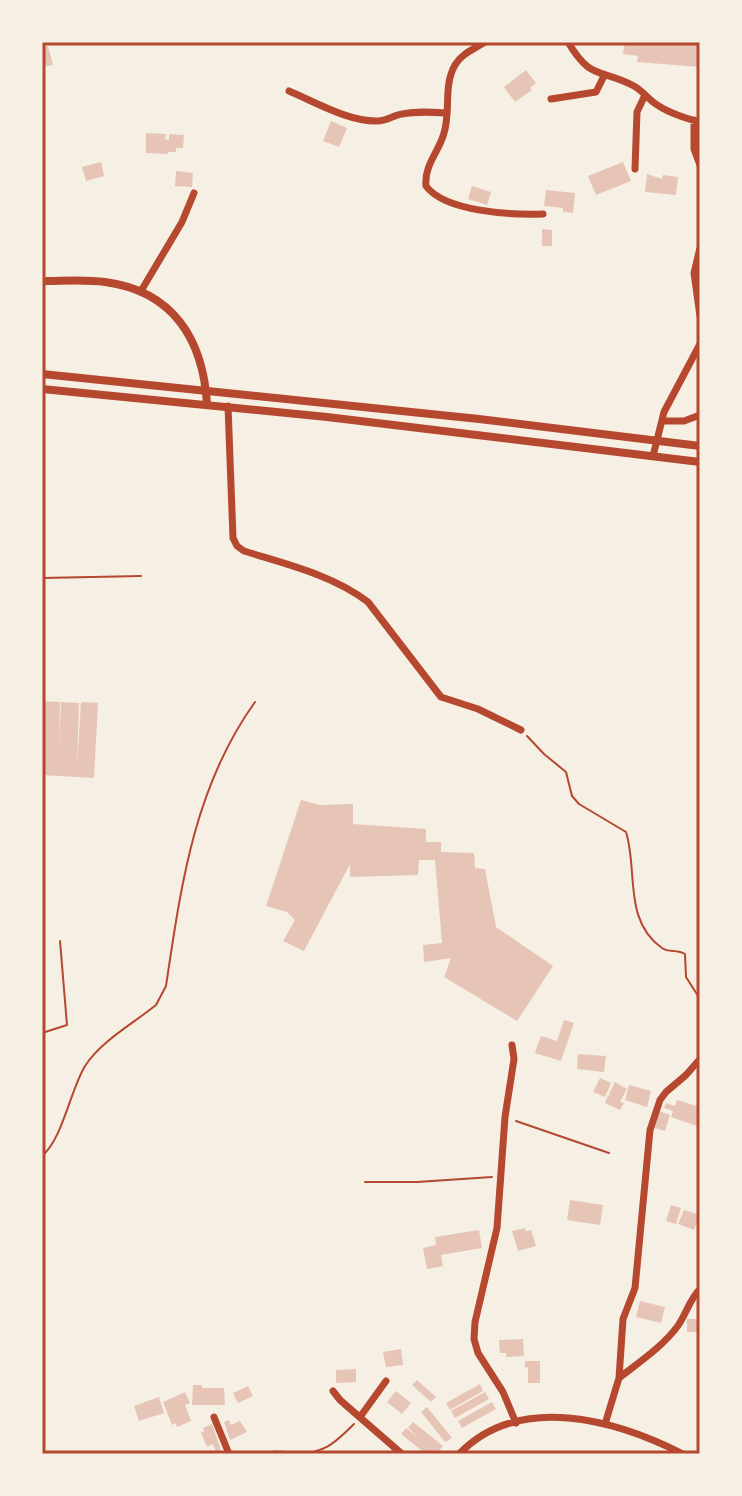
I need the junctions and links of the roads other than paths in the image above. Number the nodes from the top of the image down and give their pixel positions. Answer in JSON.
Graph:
{"nodes":[{"id":1,"x":485,"y":42,"type":"edge"},
{"id":2,"x":568,"y":42,"type":"edge"},
{"id":3,"x":604,"y":76,"type":"junction"},
{"id":4,"x":289,"y":91,"type":"dead end"},
{"id":5,"x":645,"y":95,"type":"junction"},
{"id":6,"x":551,"y":99,"type":"dead end"},
{"id":7,"x":446,"y":113,"type":"junction"},
{"id":8,"x":697,"y":121,"type":"edge"},
{"id":9,"x":700,"y":165,"type":"edge"},
{"id":10,"x":635,"y":169,"type":"dead end"},
{"id":11,"x":194,"y":193,"type":"dead end"},
{"id":12,"x":543,"y":214,"type":"dead end"},
{"id":13,"x":700,"y":248,"type":"edge"},
{"id":14,"x":42,"y":281,"type":"edge"},
{"id":15,"x":141,"y":291,"type":"junction"},
{"id":16,"x":700,"y":316,"type":"edge"},
{"id":17,"x":700,"y":344,"type":"edge"},
{"id":18,"x":42,"y":374,"type":"edge"},
{"id":19,"x":42,"y":389,"type":"edge"},
{"id":20,"x":206,"y":391,"type":"junction"},
{"id":21,"x":207,"y":404,"type":"junction"},
{"id":22,"x":228,"y":406,"type":"junction"},
{"id":23,"x":700,"y":415,"type":"edge"},
{"id":24,"x":662,"y":421,"type":"junction"},
{"id":25,"x":657,"y":440,"type":"junction"},
{"id":26,"x":700,"y":446,"type":"edge"},
{"id":27,"x":653,"y":456,"type":"junction"},
{"id":28,"x":700,"y":462,"type":"edge"},
{"id":29,"x":521,"y":730,"type":"road end"},
{"id":30,"x":512,"y":1045,"type":"dead end"},
{"id":31,"x":700,"y":1059,"type":"edge"},
{"id":32,"x":700,"y":1289,"type":"edge"},
{"id":33,"x":619,"y":1378,"type":"junction"},
{"id":34,"x":386,"y":1381,"type":"dead end"},
{"id":35,"x":333,"y":1391,"type":"dead end"},
{"id":36,"x":214,"y":1417,"type":"dead end"},
{"id":37,"x":360,"y":1417,"type":"junction"},
{"id":38,"x":516,"y":1423,"type":"junction"},
{"id":39,"x":605,"y":1424,"type":"junction"},
{"id":40,"x":229,"y":1454,"type":"edge"},
{"id":41,"x":402,"y":1454,"type":"edge"},
{"id":42,"x":459,"y":1454,"type":"edge"},
{"id":43,"x":683,"y":1454,"type":"edge"}],
"edges":[{"from":1,"to":7,"type":"street"},
{"from":2,"to":3,"type":"street"},
{"from":3,"to":5,"type":"street"},
{"from":3,"to":6,"type":"street"},
{"from":4,"to":7,"type":"street"},
{"from":5,"to":8,"type":"street"},
{"from":5,"to":10,"type":"street"},
{"from":7,"to":12,"type":"street"},
{"from":8,"to":9,"type":"street"},
{"from":11,"to":15,"type":"street"},
{"from":13,"to":16,"type":"street"},
{"from":14,"to":15,"type":"street"},
{"from":15,"to":20,"type":"street"},
{"from":17,"to":24,"type":"street"},
{"from":18,"to":20,"type":"street"},
{"from":19,"to":21,"type":"street"},
{"from":20,"to":21,"type":"street"},
{"from":20,"to":25,"type":"street"},
{"from":21,"to":22,"type":"street"},
{"from":22,"to":27,"type":"street"},
{"from":22,"to":29,"type":"street"},
{"from":23,"to":24,"type":"street"},
{"from":24,"to":25,"type":"street"},
{"from":25,"to":26,"type":"street"},
{"from":25,"to":27,"type":"street"},
{"from":27,"to":28,"type":"street"},
{"from":30,"to":38,"type":"street"},
{"from":31,"to":33,"type":"street"},
{"from":32,"to":33,"type":"street"},
{"from":33,"to":39,"type":"street"},
{"from":34,"to":37,"type":"street"},
{"from":35,"to":37,"type":"street"},
{"from":36,"to":40,"type":"street"},
{"from":37,"to":41,"type":"street"},
{"from":38,"to":39,"type":"street"},
{"from":38,"to":42,"type":"street"},
{"from":39,"to":43,"type":"street"}]}
